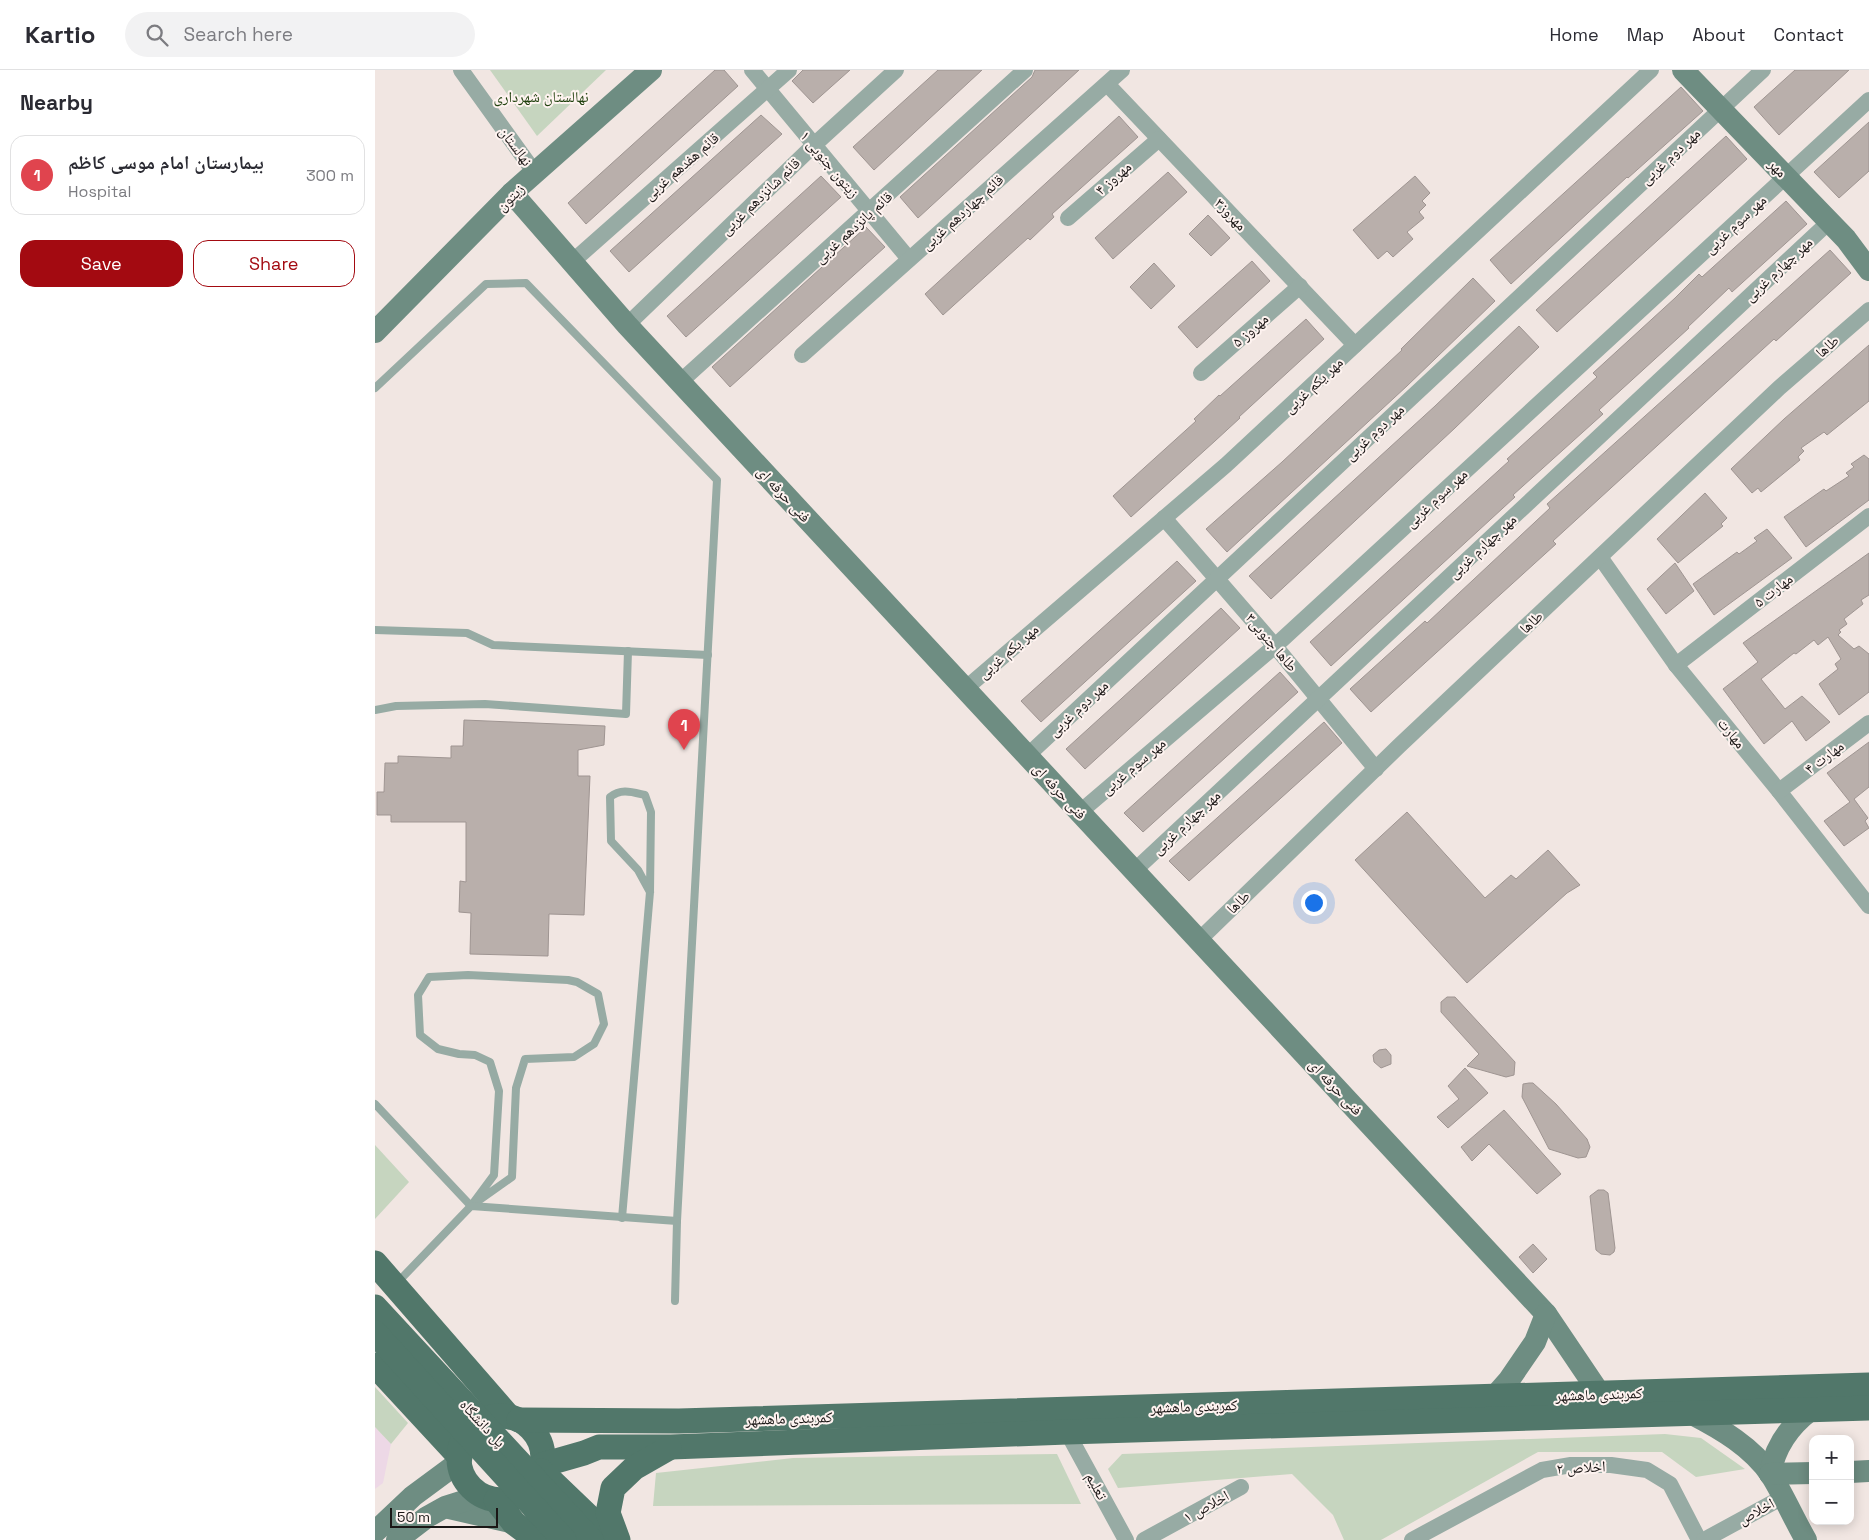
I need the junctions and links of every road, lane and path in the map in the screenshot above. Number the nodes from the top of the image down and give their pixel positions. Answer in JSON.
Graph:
{"nodes":[{"id":1,"x":461,"y":70,"type":"edge"},
{"id":2,"x":651,"y":70,"type":"edge"},
{"id":3,"x":752,"y":70,"type":"edge"},
{"id":4,"x":789,"y":70,"type":"edge"},
{"id":5,"x":896,"y":70,"type":"edge"},
{"id":6,"x":1025,"y":70,"type":"edge"},
{"id":7,"x":1123,"y":70,"type":"edge"},
{"id":8,"x":1651,"y":70,"type":"edge"},
{"id":9,"x":1683,"y":70,"type":"edge"},
{"id":10,"x":1763,"y":70,"type":"edge"},
{"id":11,"x":1107,"y":84,"type":"junction"},
{"id":12,"x":768,"y":90,"type":"junction"},
{"id":13,"x":1869,"y":100,"type":"edge"},
{"id":14,"x":1721,"y":109,"type":"junction"},
{"id":15,"x":1159,"y":139,"type":"junction"},
{"id":16,"x":814,"y":144,"type":"junction"},
{"id":17,"x":535,"y":173,"type":"junction"},
{"id":18,"x":1787,"y":177,"type":"junction"},
{"id":19,"x":513,"y":193,"type":"junction"},
{"id":20,"x":870,"y":212,"type":"junction"},
{"id":21,"x":1068,"y":218,"type":"dead end"},
{"id":22,"x":1830,"y":221,"type":"junction"},
{"id":23,"x":909,"y":258,"type":"junction"},
{"id":24,"x":573,"y":262,"type":"junction"},
{"id":25,"x":1869,"y":270,"type":"edge"},
{"id":26,"x":1300,"y":286,"type":"junction"},
{"id":27,"x":1869,"y":310,"type":"edge"},
{"id":28,"x":627,"y":325,"type":"junction"},
{"id":29,"x":375,"y":332,"type":"edge"},
{"id":30,"x":1355,"y":345,"type":"junction"},
{"id":31,"x":802,"y":355,"type":"dead end"},
{"id":32,"x":1201,"y":373,"type":"dead end"},
{"id":33,"x":680,"y":382,"type":"junction"},
{"id":34,"x":375,"y":388,"type":"edge"},
{"id":35,"x":1869,"y":516,"type":"edge"},
{"id":36,"x":1164,"y":518,"type":"junction"},
{"id":37,"x":1600,"y":557,"type":"junction"},
{"id":38,"x":1217,"y":578,"type":"junction"},
{"id":39,"x":375,"y":630,"type":"edge"},
{"id":40,"x":1275,"y":646,"type":"junction"},
{"id":41,"x":628,"y":651,"type":"junction"},
{"id":42,"x":707,"y":654,"type":"junction"},
{"id":43,"x":1676,"y":665,"type":"junction"},
{"id":44,"x":965,"y":688,"type":"junction"},
{"id":45,"x":1319,"y":698,"type":"junction"},
{"id":46,"x":375,"y":710,"type":"edge"},
{"id":47,"x":1869,"y":723,"type":"edge"},
{"id":48,"x":1027,"y":756,"type":"junction"},
{"id":49,"x":1376,"y":769,"type":"junction"},
{"id":50,"x":1779,"y":791,"type":"junction"},
{"id":51,"x":1079,"y":812,"type":"junction"},
{"id":52,"x":1134,"y":871,"type":"junction"},
{"id":53,"x":650,"y":892,"type":"junction"},
{"id":54,"x":1869,"y":906,"type":"edge"},
{"id":55,"x":1199,"y":940,"type":"junction"},
{"id":56,"x":375,"y":1104,"type":"edge"},
{"id":57,"x":471,"y":1206,"type":"junction"},
{"id":58,"x":622,"y":1218,"type":"junction"},
{"id":59,"x":677,"y":1221,"type":"junction"},
{"id":60,"x":375,"y":1263,"type":"edge"},
{"id":61,"x":395,"y":1286,"type":"junction"},
{"id":62,"x":675,"y":1301,"type":"dead end"},
{"id":63,"x":375,"y":1307,"type":"edge"},
{"id":64,"x":1546,"y":1314,"type":"junction"},
{"id":65,"x":375,"y":1332,"type":"edge"},
{"id":66,"x":454,"y":1354,"type":"junction"},
{"id":67,"x":375,"y":1365,"type":"edge"},
{"id":68,"x":1869,"y":1385,"type":"edge"},
{"id":69,"x":401,"y":1393,"type":"junction"},
{"id":70,"x":1600,"y":1394,"type":"junction"},
{"id":71,"x":1494,"y":1397,"type":"junction"},
{"id":72,"x":1869,"y":1408,"type":"edge"},
{"id":73,"x":1811,"y":1410,"type":"junction"},
{"id":74,"x":1692,"y":1414,"type":"junction"},
{"id":75,"x":514,"y":1419,"type":"junction"},
{"id":76,"x":579,"y":1421,"type":"junction"},
{"id":77,"x":1067,"y":1432,"type":"junction"},
{"id":78,"x":671,"y":1447,"type":"junction"},
{"id":79,"x":584,"y":1453,"type":"junction"},
{"id":80,"x":459,"y":1460,"type":"junction"},
{"id":81,"x":542,"y":1468,"type":"junction"},
{"id":82,"x":1869,"y":1471,"type":"edge"},
{"id":83,"x":1854,"y":1472,"type":"edge"},
{"id":84,"x":1809,"y":1473,"type":"edge"},
{"id":85,"x":1770,"y":1474,"type":"junction"},
{"id":86,"x":1241,"y":1487,"type":"dead end"},
{"id":87,"x":413,"y":1496,"type":"junction"},
{"id":88,"x":1783,"y":1497,"type":"junction"},
{"id":89,"x":490,"y":1498,"type":"junction"},
{"id":90,"x":573,"y":1500,"type":"junction"},
{"id":91,"x":436,"y":1512,"type":"junction"},
{"id":92,"x":514,"y":1522,"type":"junction"},
{"id":93,"x":375,"y":1532,"type":"edge"},
{"id":94,"x":536,"y":1538,"type":"edge"},
{"id":95,"x":397,"y":1540,"type":"edge"},
{"id":96,"x":564,"y":1540,"type":"edge"},
{"id":97,"x":591,"y":1540,"type":"edge"},
{"id":98,"x":613,"y":1540,"type":"edge"},
{"id":99,"x":618,"y":1540,"type":"edge"},
{"id":100,"x":1126,"y":1540,"type":"edge"},
{"id":101,"x":1144,"y":1540,"type":"edge"},
{"id":102,"x":1412,"y":1540,"type":"edge"},
{"id":103,"x":1699,"y":1540,"type":"edge"},
{"id":104,"x":1704,"y":1540,"type":"edge"},
{"id":105,"x":1806,"y":1540,"type":"edge"}],
"edges":[{"from":1,"to":17,"type":"street","name":"نهالستان"},
{"from":2,"to":17,"type":"street","name":"زیتون"},
{"from":3,"to":12,"type":"street","name":"زیتون جنوبی ۱"},
{"from":4,"to":12,"type":"street","name":"قائم هفدهم غربی"},
{"from":5,"to":16,"type":"street","name":"قائم شانزدهم غربی"},
{"from":6,"to":20,"type":"street","name":"قائم پانزدهم غربی"},
{"from":7,"to":11,"type":"street","name":"قائم چهاردهم غربی"},
{"from":8,"to":30,"type":"street","name":"مهر یکم غربی"},
{"from":9,"to":14,"type":"street","name":"مهر"},
{"from":10,"to":14,"type":"street","name":"مهر دوم غربی"},
{"from":11,"to":15,"type":"street","name":"مهروز۳"},
{"from":11,"to":23,"type":"street","name":"قائم چهاردهم غربی"},
{"from":12,"to":16,"type":"street","name":"زیتون جنوبی ۱"},
{"from":12,"to":24,"type":"street","name":"قائم هفدهم غربی"},
{"from":13,"to":18,"type":"street","name":"مهر سوم غربی"},
{"from":14,"to":18,"type":"street","name":"مهر"},
{"from":14,"to":38,"type":"street","name":"مهر دوم غربی"},
{"from":15,"to":21,"type":"street","name":"مهروز ۴"},
{"from":15,"to":26,"type":"street","name":"مهروز۳"},
{"from":16,"to":20,"type":"street","name":"زیتون جنوبی ۱"},
{"from":16,"to":28,"type":"street","name":"قائم شانزدهم غربی"},
{"from":17,"to":19,"type":"street","name":"زیتون"},
{"from":18,"to":22,"type":"street","name":"مهر"},
{"from":18,"to":40,"type":"street","name":"مهر سوم غربی"},
{"from":19,"to":24,"type":"street","name":"فنی حرفه ای"},
{"from":19,"to":29,"type":"street","name":"زیتون"},
{"from":20,"to":23,"type":"street","name":"زیتون جنوبی ۱"},
{"from":20,"to":33,"type":"street","name":"قائم پانزدهم غربی"},
{"from":22,"to":25,"type":"street","name":"مهر"},
{"from":22,"to":45,"type":"street","name":"مهر چهارم غربی"},
{"from":23,"to":31,"type":"street","name":"قائم چهاردهم غربی"},
{"from":24,"to":28,"type":"street","name":"فنی حرفه ای"},
{"from":26,"to":30,"type":"street","name":"مهروز۳"},
{"from":26,"to":32,"type":"street","name":"مهروز ۵"},
{"from":27,"to":37,"type":"street","name":"طاها"},
{"from":28,"to":33,"type":"street","name":"فنی حرفه ای"},
{"from":30,"to":36,"type":"street","name":"مهر یکم غربی"},
{"from":33,"to":44,"type":"street","name":"فنی حرفه ای"},
{"from":34,"to":42,"type":"lane"},
{"from":35,"to":43,"type":"street","name":"مهارت ۵"},
{"from":36,"to":38,"type":"street","name":"طاها جنوبی۳"},
{"from":36,"to":44,"type":"street","name":"مهر یکم غربی"},
{"from":37,"to":43,"type":"street","name":"مهارت"},
{"from":37,"to":49,"type":"street","name":"طاها"},
{"from":38,"to":40,"type":"street","name":"طاها جنوبی۳"},
{"from":38,"to":48,"type":"street","name":"مهر دوم غربی"},
{"from":39,"to":41,"type":"lane"},
{"from":40,"to":45,"type":"street","name":"طاها جنوبی۳"},
{"from":40,"to":51,"type":"street","name":"مهر سوم غربی"},
{"from":41,"to":42,"type":"lane"},
{"from":41,"to":46,"type":"lane"},
{"from":42,"to":59,"type":"lane"},
{"from":43,"to":50,"type":"street","name":"مهارت"},
{"from":44,"to":48,"type":"street","name":"فنی حرفه ای"},
{"from":45,"to":49,"type":"street","name":"طاها جنوبی۳"},
{"from":45,"to":52,"type":"street","name":"مهر چهارم غربی"},
{"from":47,"to":50,"type":"street","name":"مهارت ۴"},
{"from":48,"to":51,"type":"street","name":"فنی حرفه ای"},
{"from":49,"to":55,"type":"street","name":"طاها"},
{"from":50,"to":54,"type":"street","name":"مهارت"},
{"from":51,"to":52,"type":"street","name":"فنی حرفه ای"},
{"from":52,"to":55,"type":"street","name":"فنی حرفه ای"},
{"from":53,"to":53,"type":"lane"},
{"from":53,"to":58,"type":"lane"},
{"from":55,"to":64,"type":"street","name":"فنی حرفه ای"},
{"from":56,"to":57,"type":"lane"},
{"from":57,"to":57,"type":"lane"},
{"from":57,"to":58,"type":"lane"},
{"from":57,"to":61,"type":"lane"},
{"from":58,"to":59,"type":"lane"},
{"from":59,"to":62,"type":"lane"},
{"from":60,"to":61,"type":"main road"},
{"from":61,"to":66,"type":"main road"},
{"from":63,"to":97,"type":"main road","name":"پل دانشگاه","bridge":true},
{"from":64,"to":70,"type":"street","name":"فنی حرفه ای"},
{"from":64,"to":71,"type":"street"},
{"from":65,"to":96,"type":"main road","name":"پل دانشگاه","bridge":true},
{"from":66,"to":69,"type":"main road"},
{"from":66,"to":75,"type":"main road"},
{"from":67,"to":69,"type":"main road"},
{"from":68,"to":70,"type":"main road","name":"کمربندی ماهشهر"},
{"from":69,"to":80,"type":"main road"},
{"from":70,"to":71,"type":"main road","name":"کمربندی ماهشهر"},
{"from":71,"to":76,"type":"main road","name":"کمربندی ماهشهر"},
{"from":72,"to":73,"type":"main road","name":"کمربندی ماهشهر"},
{"from":73,"to":74,"type":"main road","name":"کمربندی ماهشهر"},
{"from":73,"to":85,"type":"street"},
{"from":74,"to":77,"type":"main road","name":"کمربندی ماهشهر"},
{"from":74,"to":85,"type":"street"},
{"from":75,"to":76,"type":"main road","name":"کمربندی ماهشهر"},
{"from":75,"to":80,"type":"main road"},
{"from":75,"to":81,"type":"main road"},
{"from":76,"to":79,"type":"main road"},
{"from":77,"to":78,"type":"main road","name":"کمربندی ماهشهر"},
{"from":77,"to":100,"type":"street","name":"تعلیم"},
{"from":78,"to":79,"type":"main road","name":"کمربندی ماهشهر"},
{"from":78,"to":99,"type":"main road"},
{"from":79,"to":81,"type":"main road","name":"کمربندی ماهشهر"},
{"from":80,"to":87,"type":"street"},
{"from":80,"to":89,"type":"main road"},
{"from":81,"to":89,"type":"main road"},
{"from":81,"to":90,"type":"main road"},
{"from":82,"to":83,"type":"street"},
{"from":84,"to":85,"type":"street"},
{"from":85,"to":88,"type":"street"},
{"from":86,"to":101,"type":"street","name":"اخلاص ۱"},
{"from":87,"to":91,"type":"street"},
{"from":87,"to":93,"type":"street"},
{"from":88,"to":104,"type":"street","name":"اخلاص"},
{"from":88,"to":105,"type":"street"},
{"from":89,"to":91,"type":"street"},
{"from":89,"to":92,"type":"main road"},
{"from":90,"to":94,"type":"street"},
{"from":90,"to":98,"type":"main road"},
{"from":91,"to":92,"type":"street"},
{"from":91,"to":95,"type":"street"},
{"from":92,"to":94,"type":"main road"},
{"from":102,"to":103,"type":"street","name":"اخلاص ۲"}]}
